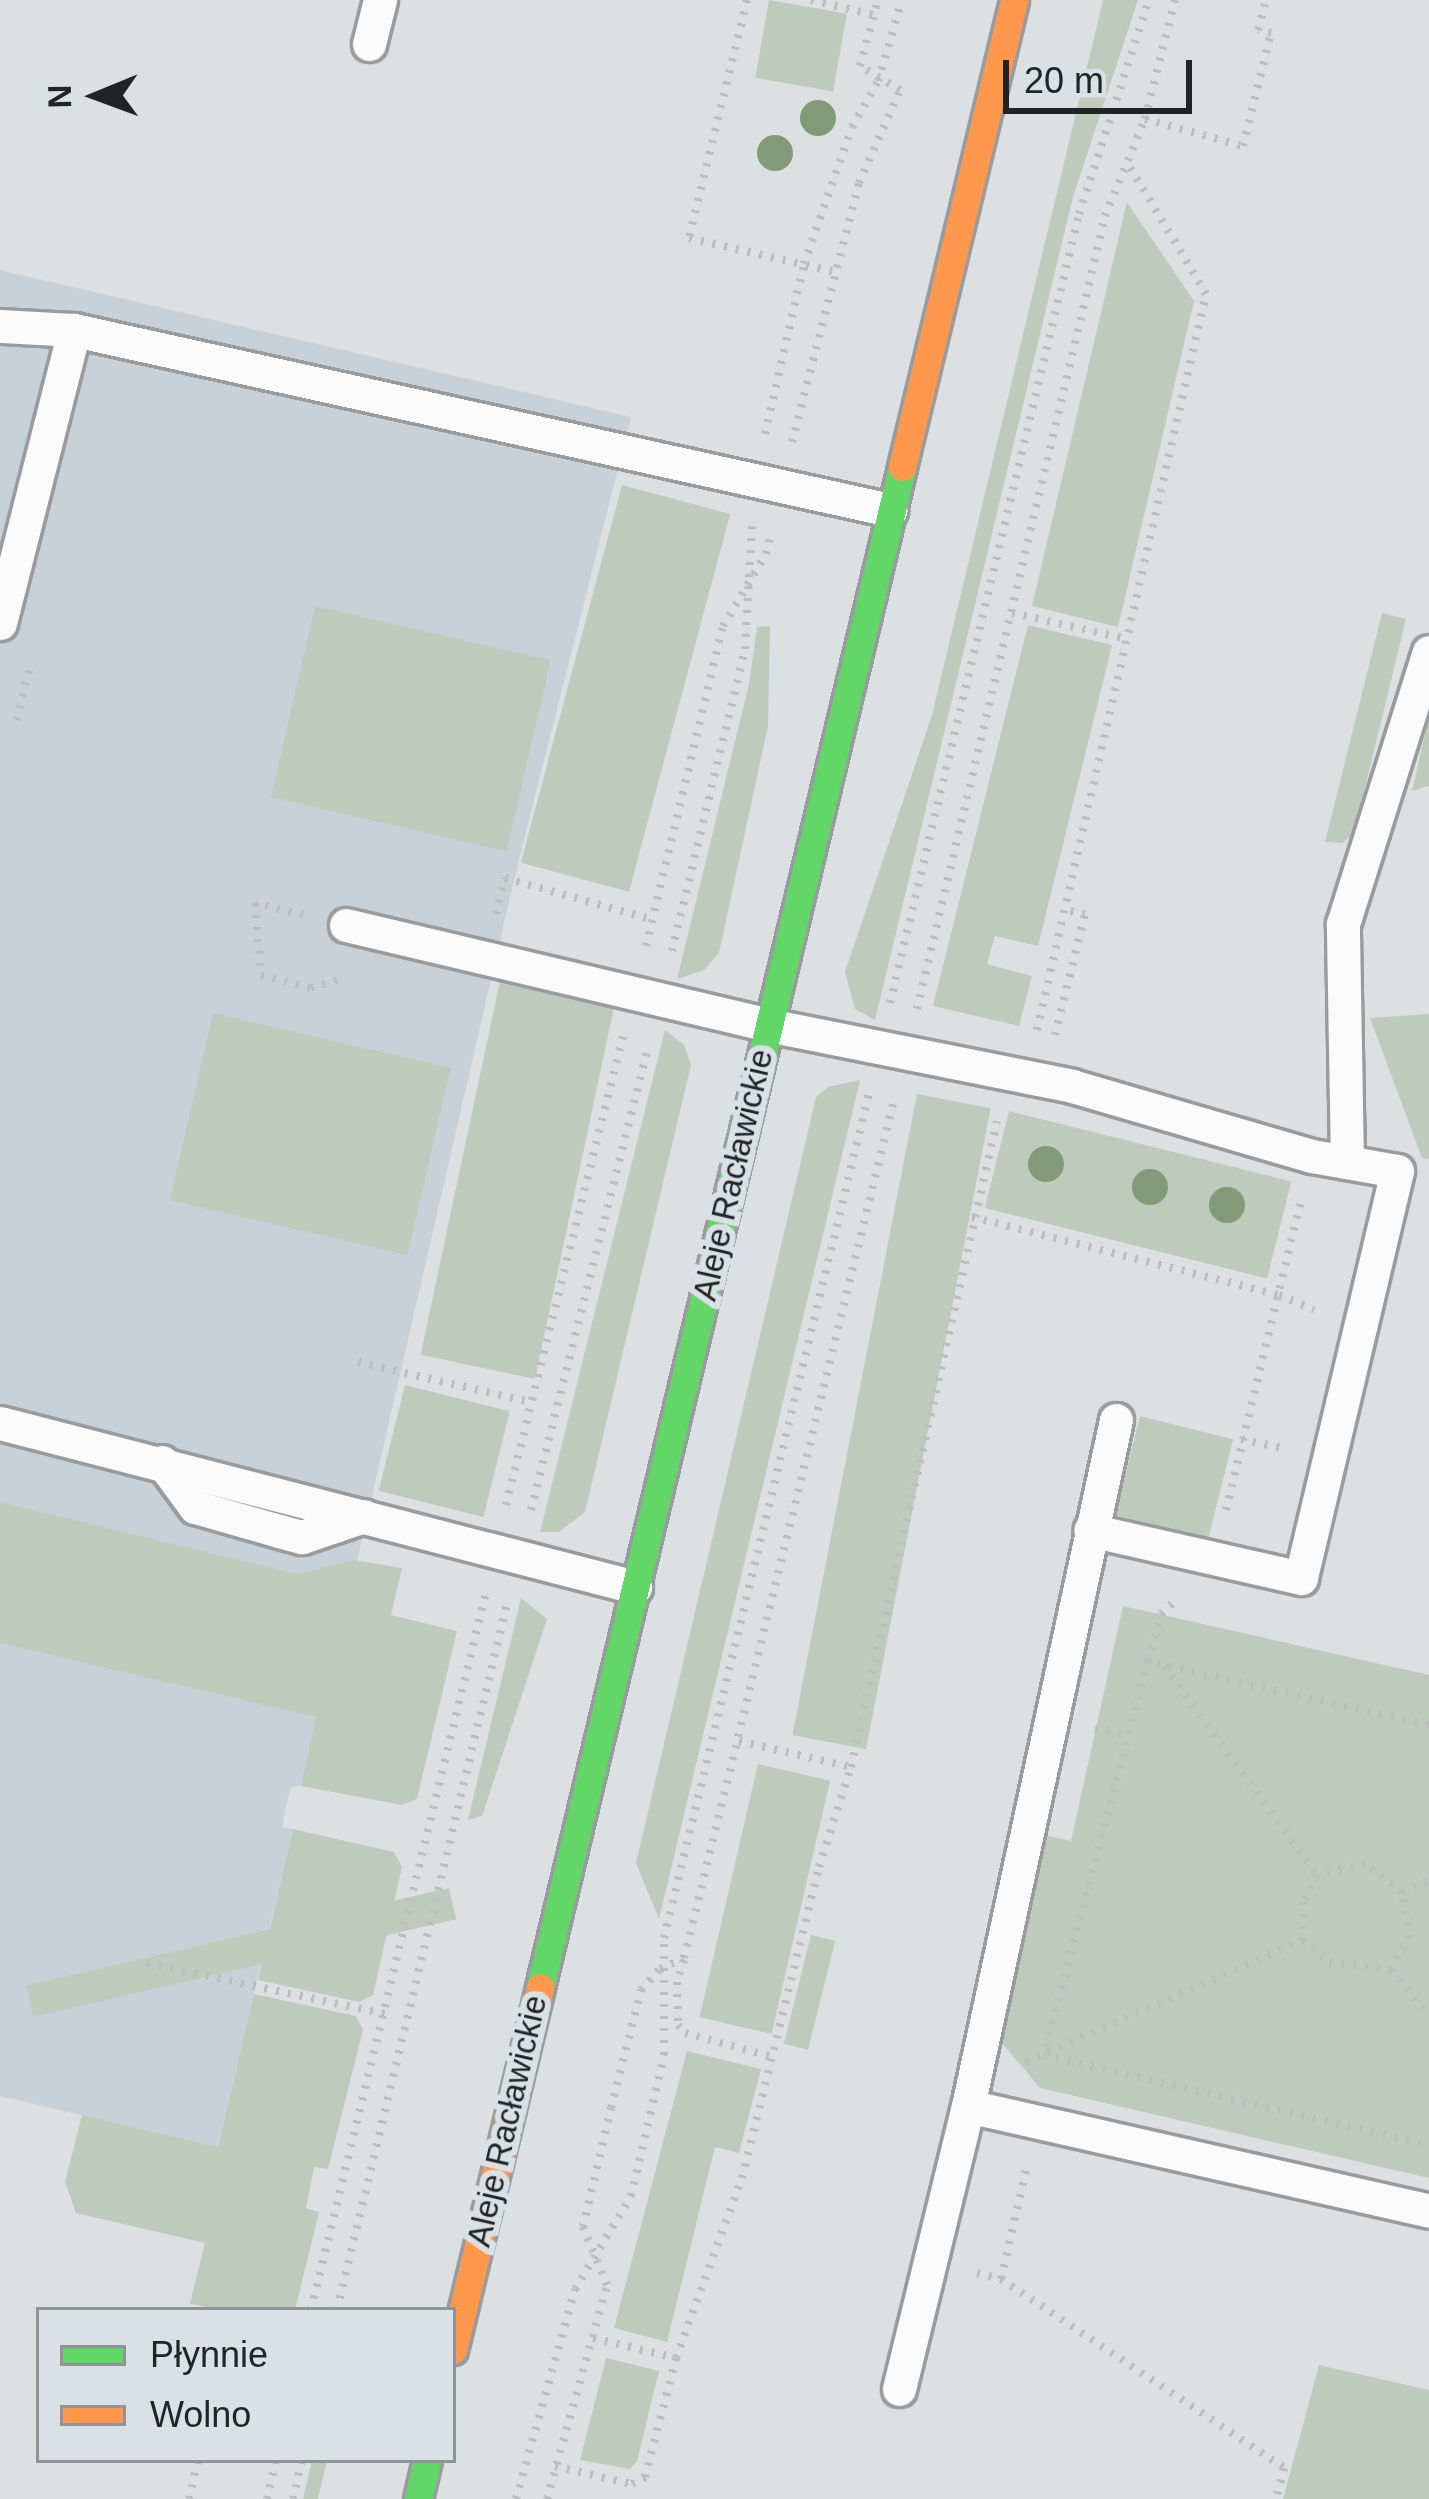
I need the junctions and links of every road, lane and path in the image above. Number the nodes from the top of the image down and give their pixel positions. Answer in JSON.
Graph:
{"nodes":[{"id":1,"x":380,"y":0,"type":"edge"},
{"id":2,"x":747,"y":0,"type":"edge"},
{"id":3,"x":811,"y":0,"type":"edge"},
{"id":4,"x":878,"y":0,"type":"edge"},
{"id":5,"x":1014,"y":0,"type":"edge"},
{"id":6,"x":1149,"y":0,"type":"edge"},
{"id":7,"x":1175,"y":0,"type":"edge"},
{"id":8,"x":1266,"y":0,"type":"edge"},
{"id":9,"x":875,"y":15,"type":"junction"},
{"id":10,"x":369,"y":44,"type":"dead end"},
{"id":11,"x":1145,"y":119,"type":"junction"},
{"id":12,"x":1129,"y":166,"type":"junction"},
{"id":13,"x":835,"y":272,"type":"junction"},
{"id":14,"x":0,"y":326,"type":"edge"},
{"id":15,"x":74,"y":330,"type":"junction"},
{"id":16,"x":780,"y":487,"type":"junction"},
{"id":17,"x":890,"y":510,"type":"junction"},
{"id":18,"x":1012,"y":613,"type":"junction"},
{"id":19,"x":0,"y":623,"type":"edge"},
{"id":20,"x":1126,"y":639,"type":"junction"},
{"id":21,"x":1429,"y":652,"type":"edge"},
{"id":22,"x":1065,"y":910,"type":"junction"},
{"id":23,"x":346,"y":925,"type":"dead end"},
{"id":24,"x":647,"y":997,"type":"junction"},
{"id":25,"x":768,"y":1025,"type":"junction"},
{"id":26,"x":1034,"y":1041,"type":"dead end"},
{"id":27,"x":1052,"y":1046,"type":"dead end"},
{"id":28,"x":893,"y":1050,"type":"junction"},
{"id":29,"x":992,"y":1139,"type":"dead end"},
{"id":30,"x":1312,"y":1156,"type":"junction"},
{"id":31,"x":1347,"y":1162,"type":"junction"},
{"id":32,"x":1413,"y":1173,"type":"edge"},
{"id":33,"x":972,"y":1217,"type":"junction"},
{"id":34,"x":1279,"y":1294,"type":"junction"},
{"id":35,"x":358,"y":1362,"type":"dead end"},
{"id":36,"x":530,"y":1402,"type":"junction"},
{"id":37,"x":1116,"y":1420,"type":"dead end"},
{"id":38,"x":0,"y":1423,"type":"edge"},
{"id":39,"x":1090,"y":1529,"type":"junction"},
{"id":40,"x":507,"y":1558,"type":"junction"},
{"id":41,"x":1215,"y":1558,"type":"junction"},
{"id":42,"x":635,"y":1587,"type":"junction"},
{"id":43,"x":1148,"y":1661,"type":"junction"},
{"id":44,"x":1163,"y":1665,"type":"junction"},
{"id":45,"x":1429,"y":1725,"type":"edge"},
{"id":46,"x":739,"y":1741,"type":"junction"},
{"id":47,"x":851,"y":1767,"type":"junction"},
{"id":48,"x":1317,"y":1875,"type":"junction"},
{"id":49,"x":1429,"y":1880,"type":"edge"},
{"id":50,"x":1402,"y":1892,"type":"junction"},
{"id":51,"x":1303,"y":1940,"type":"junction"},
{"id":52,"x":684,"y":1958,"type":"junction"},
{"id":53,"x":147,"y":1963,"type":"dead end"},
{"id":54,"x":660,"y":1969,"type":"junction"},
{"id":55,"x":1391,"y":1970,"type":"junction"},
{"id":56,"x":385,"y":2014,"type":"junction"},
{"id":57,"x":1429,"y":2015,"type":"edge"},
{"id":58,"x":1044,"y":2055,"type":"junction"},
{"id":59,"x":772,"y":2057,"type":"junction"},
{"id":60,"x":1021,"y":2064,"type":"dead end"},
{"id":61,"x":968,"y":2106,"type":"junction"},
{"id":62,"x":1036,"y":2122,"type":"junction"},
{"id":63,"x":1429,"y":2145,"type":"edge"},
{"id":64,"x":1429,"y":2211,"type":"edge"},
{"id":65,"x":598,"y":2256,"type":"junction"},
{"id":66,"x":929,"y":2262,"type":"junction"},
{"id":67,"x":1001,"y":2279,"type":"junction"},
{"id":68,"x":312,"y":2307,"type":"edge"},
{"id":69,"x":338,"y":2307,"type":"edge"},
{"id":70,"x":456,"y":2337,"type":"edge"},
{"id":71,"x":593,"y":2338,"type":"junction"},
{"id":72,"x":676,"y":2358,"type":"junction"},
{"id":73,"x":899,"y":2389,"type":"dead end"},
{"id":74,"x":198,"y":2463,"type":"edge"},
{"id":75,"x":275,"y":2463,"type":"edge"},
{"id":76,"x":301,"y":2463,"type":"edge"},
{"id":77,"x":426,"y":2463,"type":"edge"},
{"id":78,"x":555,"y":2466,"type":"junction"},
{"id":79,"x":189,"y":2499,"type":"edge"},
{"id":80,"x":267,"y":2499,"type":"edge"},
{"id":81,"x":293,"y":2499,"type":"edge"},
{"id":82,"x":418,"y":2499,"type":"edge"},
{"id":83,"x":515,"y":2499,"type":"edge"},
{"id":84,"x":547,"y":2499,"type":"edge"},
{"id":85,"x":1276,"y":2499,"type":"edge"}],
"edges":[{"from":1,"to":10,"type":"lane"},
{"from":2,"to":13,"type":"path"},
{"from":3,"to":9,"type":"path"},
{"from":4,"to":9,"type":"path"},
{"from":5,"to":17,"type":"street","name":"Aleje Racławickie"},
{"from":6,"to":28,"type":"path"},
{"from":7,"to":11,"type":"path"},
{"from":8,"to":11,"type":"path"},
{"from":9,"to":13,"type":"path"},
{"from":11,"to":12,"type":"path"},
{"from":12,"to":18,"type":"path"},
{"from":12,"to":20,"type":"path"},
{"from":13,"to":16,"type":"path"},
{"from":14,"to":15,"type":"lane"},
{"from":15,"to":16,"type":"lane"},
{"from":15,"to":19,"type":"lane"},
{"from":16,"to":17,"type":"lane"},
{"from":16,"to":24,"type":"path"},
{"from":17,"to":25,"type":"street","name":"Aleje Racławickie"},
{"from":18,"to":20,"type":"path"},
{"from":18,"to":28,"type":"path"},
{"from":20,"to":22,"type":"path"},
{"from":21,"to":31,"type":"lane"},
{"from":22,"to":26,"type":"path"},
{"from":22,"to":27,"type":"path"},
{"from":23,"to":24,"type":"lane"},
{"from":24,"to":25,"type":"lane"},
{"from":24,"to":36,"type":"path"},
{"from":24,"to":40,"type":"path"},
{"from":25,"to":28,"type":"lane"},
{"from":25,"to":42,"type":"street","name":"Aleje Racławickie"},
{"from":28,"to":30,"type":"lane"},
{"from":28,"to":46,"type":"path"},
{"from":28,"to":54,"type":"path"},
{"from":29,"to":33,"type":"path"},
{"from":30,"to":31,"type":"lane"},
{"from":30,"to":34,"type":"path"},
{"from":31,"to":32,"type":"lane"},
{"from":32,"to":41,"type":"lane"},
{"from":33,"to":34,"type":"path"},
{"from":33,"to":47,"type":"path"},
{"from":34,"to":41,"type":"path"},
{"from":35,"to":36,"type":"path"},
{"from":36,"to":40,"type":"path"},
{"from":37,"to":39,"type":"lane"},
{"from":38,"to":40,"type":"lane"},
{"from":39,"to":41,"type":"lane"},
{"from":39,"to":61,"type":"lane"},
{"from":40,"to":42,"type":"lane"},
{"from":40,"to":56,"type":"path"},
{"from":40,"to":69,"type":"path"},
{"from":41,"to":43,"type":"path"},
{"from":42,"to":70,"type":"street","name":"Aleje Racławickie"},
{"from":43,"to":44,"type":"path"},
{"from":43,"to":58,"type":"path"},
{"from":44,"to":45,"type":"path"},
{"from":44,"to":48,"type":"path"},
{"from":46,"to":47,"type":"path"},
{"from":46,"to":52,"type":"path"},
{"from":47,"to":59,"type":"path"},
{"from":48,"to":50,"type":"path"},
{"from":48,"to":51,"type":"path"},
{"from":49,"to":50,"type":"path"},
{"from":50,"to":55,"type":"path"},
{"from":51,"to":55,"type":"path"},
{"from":51,"to":58,"type":"path"},
{"from":52,"to":54,"type":"path"},
{"from":52,"to":59,"type":"path"},
{"from":53,"to":56,"type":"path"},
{"from":54,"to":65,"type":"path"},
{"from":54,"to":65,"type":"path"},
{"from":55,"to":57,"type":"path"},
{"from":56,"to":68,"type":"path"},
{"from":58,"to":60,"type":"path"},
{"from":58,"to":63,"type":"path"},
{"from":59,"to":72,"type":"path"},
{"from":61,"to":62,"type":"lane"},
{"from":61,"to":66,"type":"lane"},
{"from":62,"to":64,"type":"lane"},
{"from":62,"to":67,"type":"path"},
{"from":65,"to":71,"type":"path"},
{"from":65,"to":83,"type":"path"},
{"from":66,"to":67,"type":"path"},
{"from":66,"to":73,"type":"lane"},
{"from":67,"to":85,"type":"path"},
{"from":71,"to":72,"type":"path"},
{"from":71,"to":78,"type":"path"},
{"from":72,"to":78,"type":"path"},
{"from":74,"to":79,"type":"path"},
{"from":75,"to":80,"type":"path"},
{"from":76,"to":81,"type":"path"},
{"from":77,"to":82,"type":"street"},
{"from":78,"to":84,"type":"path"}]}
